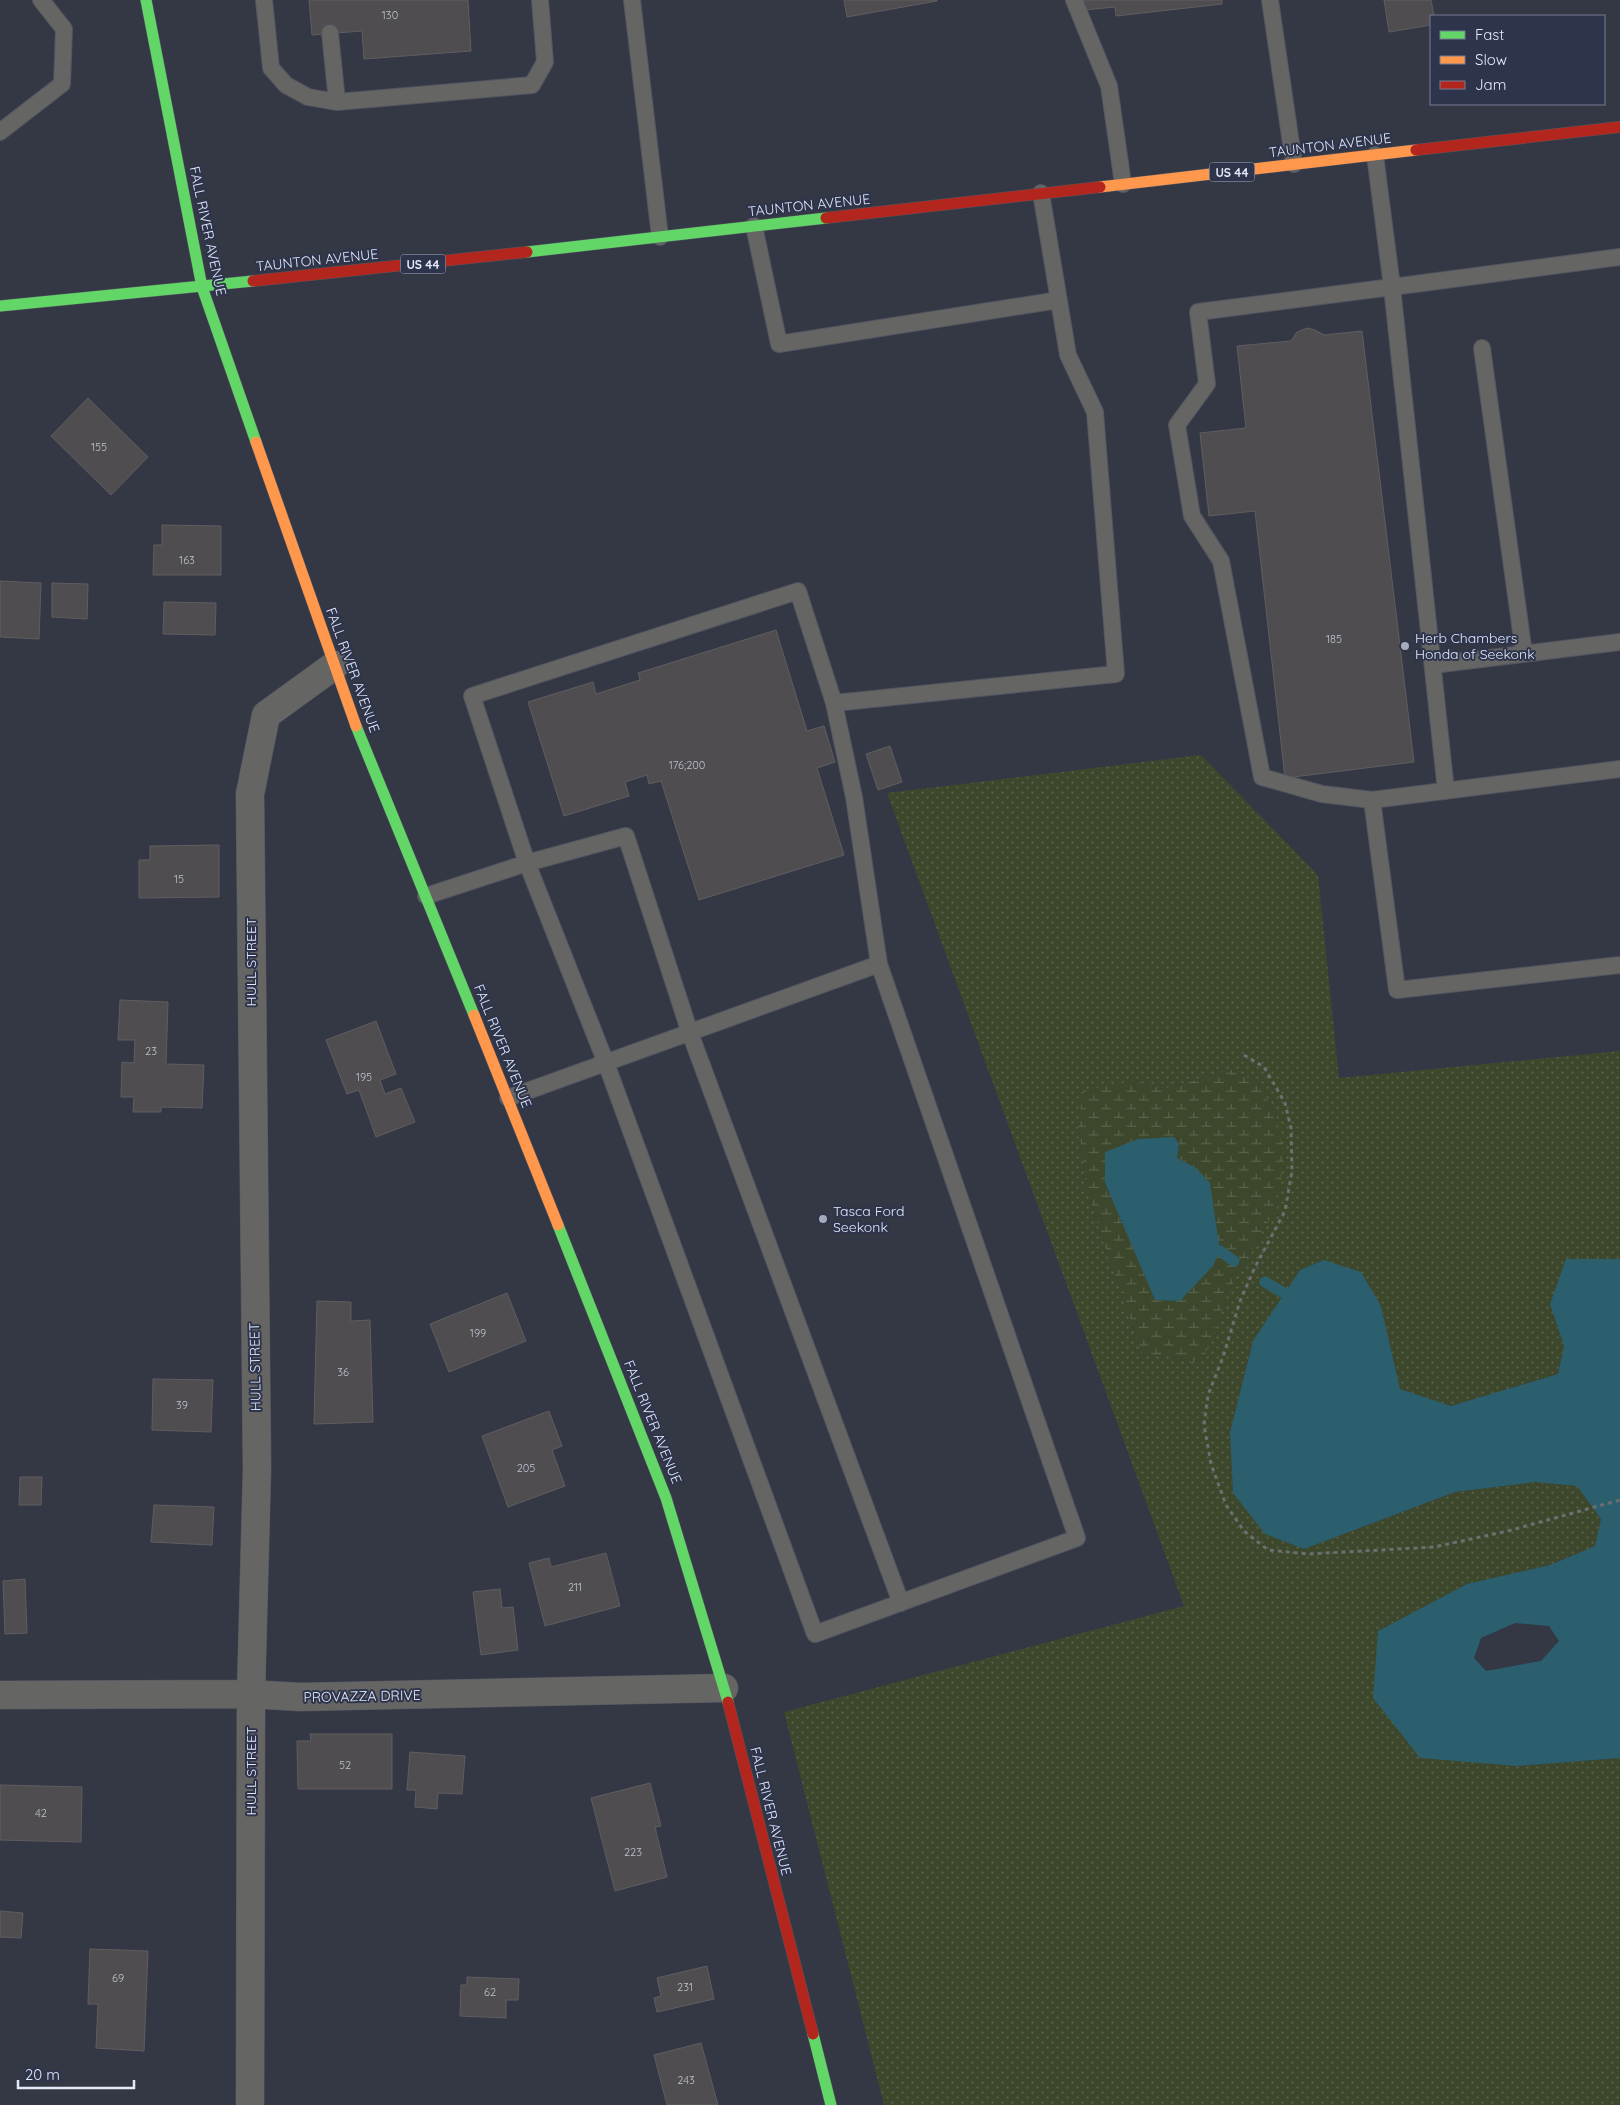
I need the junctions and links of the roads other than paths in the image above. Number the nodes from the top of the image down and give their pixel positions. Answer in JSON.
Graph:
{"nodes":[{"id":1,"x":41,"y":0,"type":"edge"},
{"id":2,"x":146,"y":0,"type":"edge"},
{"id":3,"x":264,"y":0,"type":"edge"},
{"id":4,"x":540,"y":0,"type":"edge"},
{"id":5,"x":632,"y":0,"type":"edge"},
{"id":6,"x":1074,"y":0,"type":"edge"},
{"id":7,"x":1270,"y":0,"type":"edge"},
{"id":8,"x":330,"y":33,"type":"dead end"},
{"id":9,"x":337,"y":102,"type":"junction"},
{"id":10,"x":1620,"y":127,"type":"edge"},
{"id":11,"x":0,"y":132,"type":"edge"},
{"id":12,"x":1374,"y":155,"type":"junction"},
{"id":13,"x":1294,"y":164,"type":"junction"},
{"id":14,"x":1122,"y":184,"type":"junction"},
{"id":15,"x":1042,"y":193,"type":"junction"},
{"id":16,"x":754,"y":226,"type":"junction"},
{"id":17,"x":660,"y":237,"type":"junction"},
{"id":18,"x":1620,"y":257,"type":"edge"},
{"id":19,"x":202,"y":287,"type":"junction"},
{"id":20,"x":1392,"y":287,"type":"junction"},
{"id":21,"x":1059,"y":300,"type":"junction"},
{"id":22,"x":0,"y":306,"type":"edge"},
{"id":23,"x":1482,"y":348,"type":"dead end"},
{"id":24,"x":1620,"y":642,"type":"edge"},
{"id":25,"x":1524,"y":654,"type":"junction"},
{"id":26,"x":1433,"y":665,"type":"junction"},
{"id":27,"x":336,"y":666,"type":"junction"},
{"id":28,"x":834,"y":703,"type":"junction"},
{"id":29,"x":1620,"y":770,"type":"edge"},
{"id":30,"x":1446,"y":791,"type":"junction"},
{"id":31,"x":1372,"y":800,"type":"junction"},
{"id":32,"x":527,"y":863,"type":"junction"},
{"id":33,"x":426,"y":896,"type":"junction"},
{"id":34,"x":879,"y":964,"type":"junction"},
{"id":35,"x":1620,"y":965,"type":"edge"},
{"id":36,"x":690,"y":1033,"type":"junction"},
{"id":37,"x":606,"y":1063,"type":"junction"},
{"id":38,"x":508,"y":1098,"type":"junction"},
{"id":39,"x":901,"y":1603,"type":"junction"},
{"id":40,"x":724,"y":1688,"type":"junction"},
{"id":41,"x":251,"y":1694,"type":"junction"},
{"id":42,"x":0,"y":1695,"type":"edge"},
{"id":43,"x":250,"y":2105,"type":"edge"},
{"id":44,"x":831,"y":2105,"type":"edge"}],
"edges":[{"from":1,"to":11,"type":"lane"},
{"from":2,"to":19,"type":"main road","name":"FALL RIVER AVENUE"},
{"from":3,"to":9,"type":"lane"},
{"from":4,"to":9,"type":"lane"},
{"from":5,"to":17,"type":"lane"},
{"from":6,"to":14,"type":"lane"},
{"from":7,"to":13,"type":"lane"},
{"from":8,"to":9,"type":"lane"},
{"from":10,"to":12,"type":"main road","name":"TAUNTON AVENUE","number":"US 44"},
{"from":12,"to":13,"type":"main road","name":"TAUNTON AVENUE","number":"US 44"},
{"from":12,"to":20,"type":"lane"},
{"from":13,"to":14,"type":"main road","name":"TAUNTON AVENUE","number":"US 44"},
{"from":14,"to":15,"type":"main road","name":"TAUNTON AVENUE","number":"US 44"},
{"from":15,"to":16,"type":"main road","name":"TAUNTON AVENUE","number":"US 44"},
{"from":15,"to":21,"type":"lane"},
{"from":16,"to":17,"type":"main road","name":"TAUNTON AVENUE","number":"US 44"},
{"from":16,"to":21,"type":"lane"},
{"from":17,"to":19,"type":"main road","name":"TAUNTON AVENUE","number":"US 44"},
{"from":18,"to":20,"type":"lane"},
{"from":19,"to":22,"type":"main road","name":"TAUNTON AVENUE","number":"US 44"},
{"from":19,"to":27,"type":"main road","name":"FALL RIVER AVENUE"},
{"from":20,"to":26,"type":"lane"},
{"from":20,"to":31,"type":"lane"},
{"from":21,"to":28,"type":"lane"},
{"from":23,"to":25,"type":"lane"},
{"from":24,"to":25,"type":"lane"},
{"from":25,"to":26,"type":"lane"},
{"from":26,"to":30,"type":"lane"},
{"from":27,"to":33,"type":"main road","name":"FALL RIVER AVENUE"},
{"from":27,"to":41,"type":"street","name":"HULL STREET"},
{"from":28,"to":32,"type":"lane"},
{"from":28,"to":34,"type":"lane"},
{"from":29,"to":30,"type":"lane"},
{"from":30,"to":31,"type":"lane"},
{"from":31,"to":35,"type":"lane"},
{"from":32,"to":33,"type":"lane"},
{"from":32,"to":36,"type":"lane"},
{"from":32,"to":37,"type":"lane"},
{"from":33,"to":38,"type":"main road","name":"FALL RIVER AVENUE"},
{"from":34,"to":36,"type":"lane"},
{"from":34,"to":39,"type":"lane"},
{"from":36,"to":37,"type":"lane"},
{"from":36,"to":39,"type":"lane"},
{"from":37,"to":38,"type":"lane"},
{"from":37,"to":39,"type":"lane"},
{"from":38,"to":40,"type":"main road","name":"FALL RIVER AVENUE"},
{"from":40,"to":41,"type":"street","name":"PROVAZZA DRIVE"},
{"from":40,"to":44,"type":"main road","name":"FALL RIVER AVENUE"},
{"from":41,"to":42,"type":"street","name":"PROVAZZA DRIVE"},
{"from":41,"to":43,"type":"street","name":"HULL STREET"}]}
